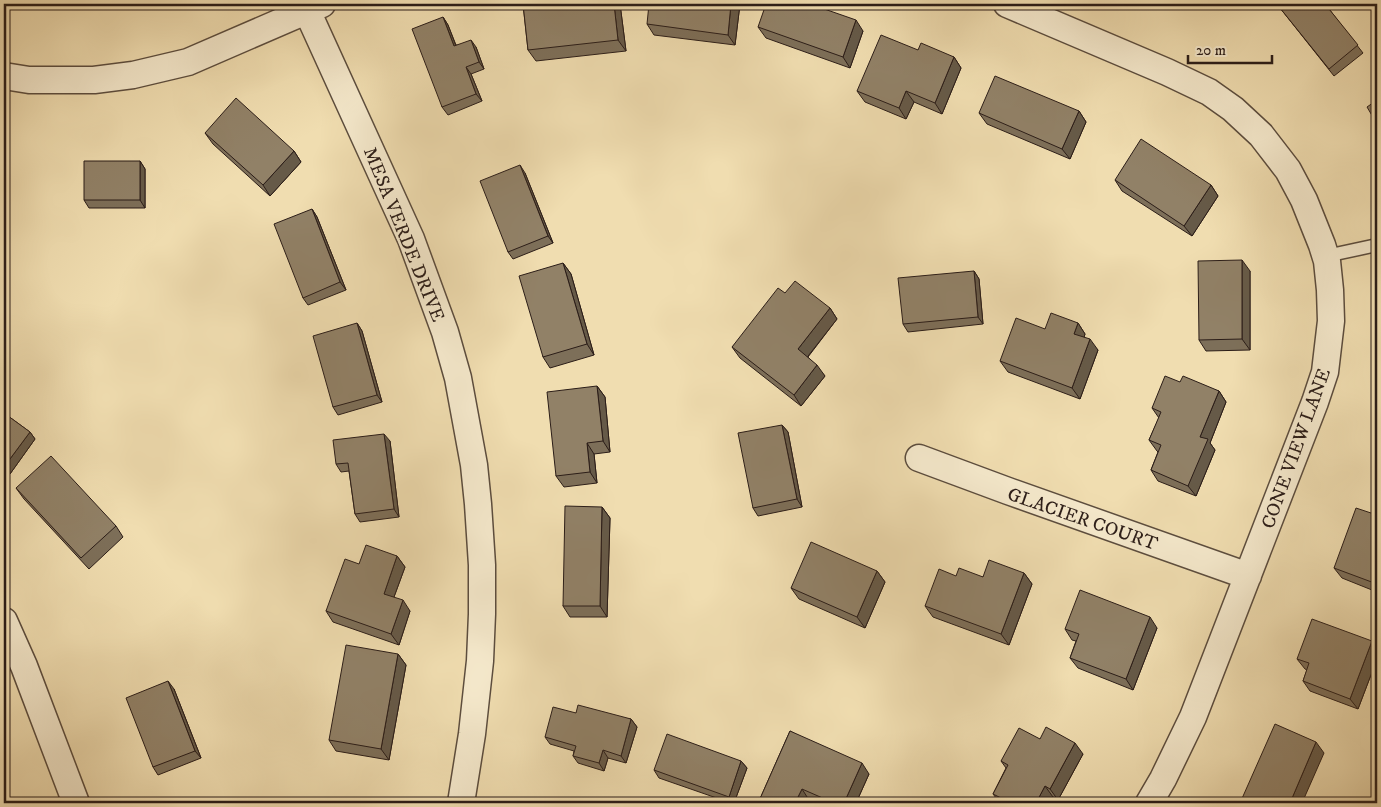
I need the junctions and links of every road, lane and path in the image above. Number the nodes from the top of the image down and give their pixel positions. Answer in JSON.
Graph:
{"nodes":[{"id":1,"x":1007,"y":4,"type":"edge"},
{"id":2,"x":311,"y":6,"type":"edge"},
{"id":3,"x":4,"y":76,"type":"edge"},
{"id":4,"x":1377,"y":245,"type":"edge"},
{"id":5,"x":1326,"y":256,"type":"junction"},
{"id":6,"x":919,"y":458,"type":"dead end"},
{"id":7,"x":1248,"y":576,"type":"junction"},
{"id":8,"x":4,"y":620,"type":"edge"},
{"id":9,"x":76,"y":803,"type":"edge"},
{"id":10,"x":461,"y":803,"type":"edge"},
{"id":11,"x":1149,"y":803,"type":"edge"}],
"edges":[{"from":1,"to":5,"type":"street","name":"CONE VIEW LANE"},
{"from":2,"to":3,"type":"street"},
{"from":2,"to":10,"type":"street","name":"MESA VERDE DRIVE"},
{"from":4,"to":5,"type":"lane"},
{"from":5,"to":7,"type":"street","name":"CONE VIEW LANE"},
{"from":6,"to":7,"type":"street","name":"GLACIER COURT"},
{"from":7,"to":11,"type":"street","name":"CONE VIEW LANE"},
{"from":8,"to":9,"type":"street"}]}
